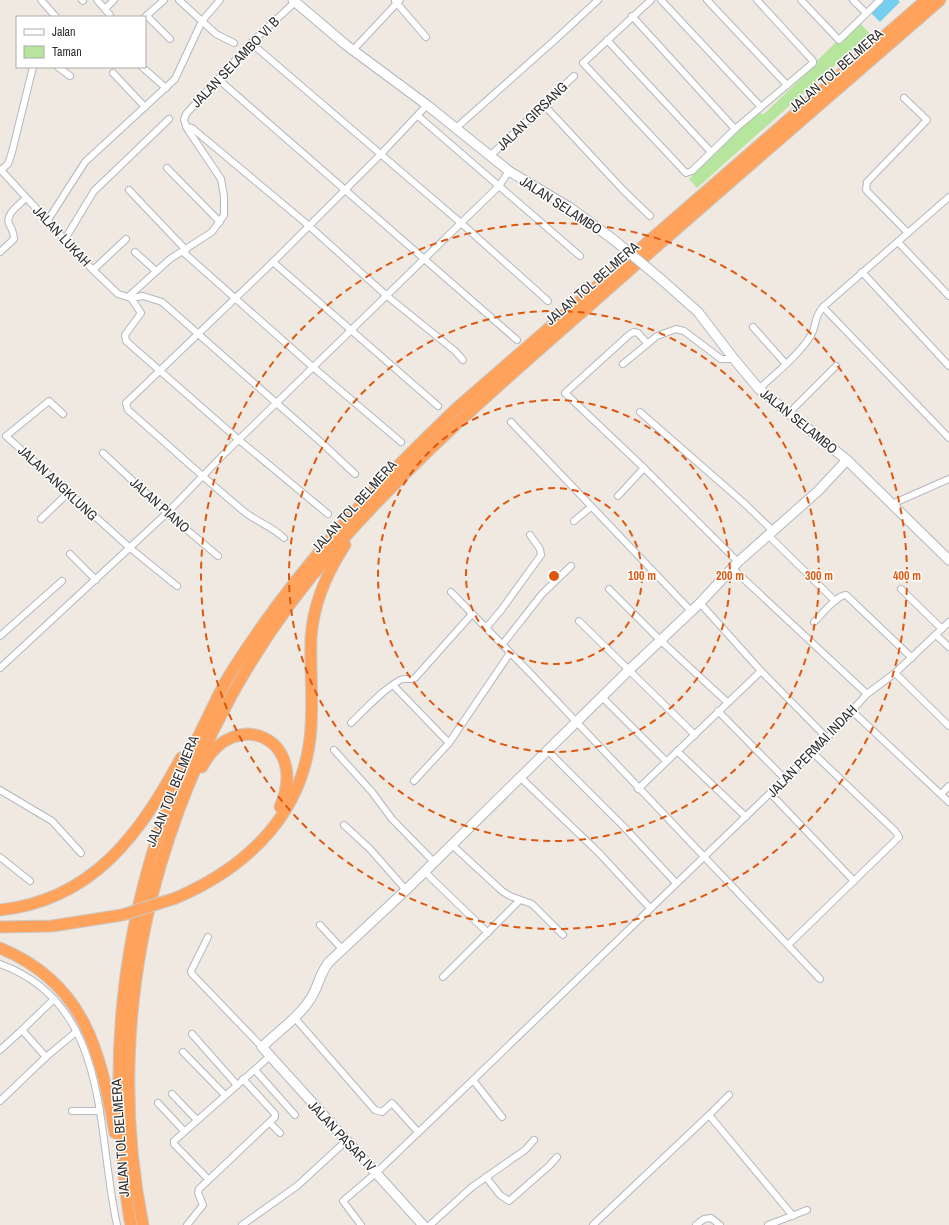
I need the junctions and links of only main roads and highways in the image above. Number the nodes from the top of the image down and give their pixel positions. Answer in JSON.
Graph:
{"nodes":[{"id":1,"x":926,"y":0,"type":"edge"},
{"id":2,"x":940,"y":0,"type":"edge"},
{"id":3,"x":372,"y":507,"type":"junction"},
{"id":4,"x":220,"y":693,"type":"junction"},
{"id":5,"x":174,"y":819,"type":"junction"},
{"id":6,"x":175,"y":895,"type":"junction"},
{"id":7,"x":0,"y":910,"type":"edge"},
{"id":8,"x":122,"y":912,"type":"junction"},
{"id":9,"x":0,"y":923,"type":"edge"},
{"id":10,"x":0,"y":927,"type":"edge"},
{"id":11,"x":0,"y":948,"type":"edge"},
{"id":12,"x":127,"y":1203,"type":"junction"},
{"id":13,"x":132,"y":1225,"type":"edge"},
{"id":14,"x":143,"y":1225,"type":"edge"}],
"edges":[{"from":1,"to":4,"type":"highway","name":"JALAN TOL BELMERA"},
{"from":2,"to":3,"type":"highway","name":"JALAN TOL BELMERA"},
{"from":3,"to":5,"type":"highway","name":"JALAN TOL BELMERA"},
{"from":3,"to":6,"type":"highway"},
{"from":4,"to":7,"type":"highway"},
{"from":4,"to":12,"type":"highway","name":"JALAN TOL BELMERA"},
{"from":5,"to":6,"type":"highway"},
{"from":5,"to":14,"type":"highway","name":"JALAN TOL BELMERA"},
{"from":6,"to":8,"type":"highway"},
{"from":8,"to":9,"type":"highway"},
{"from":8,"to":10,"type":"highway"},
{"from":11,"to":12,"type":"highway"},
{"from":12,"to":13,"type":"highway","name":"JALAN TOL BELMERA"}]}
